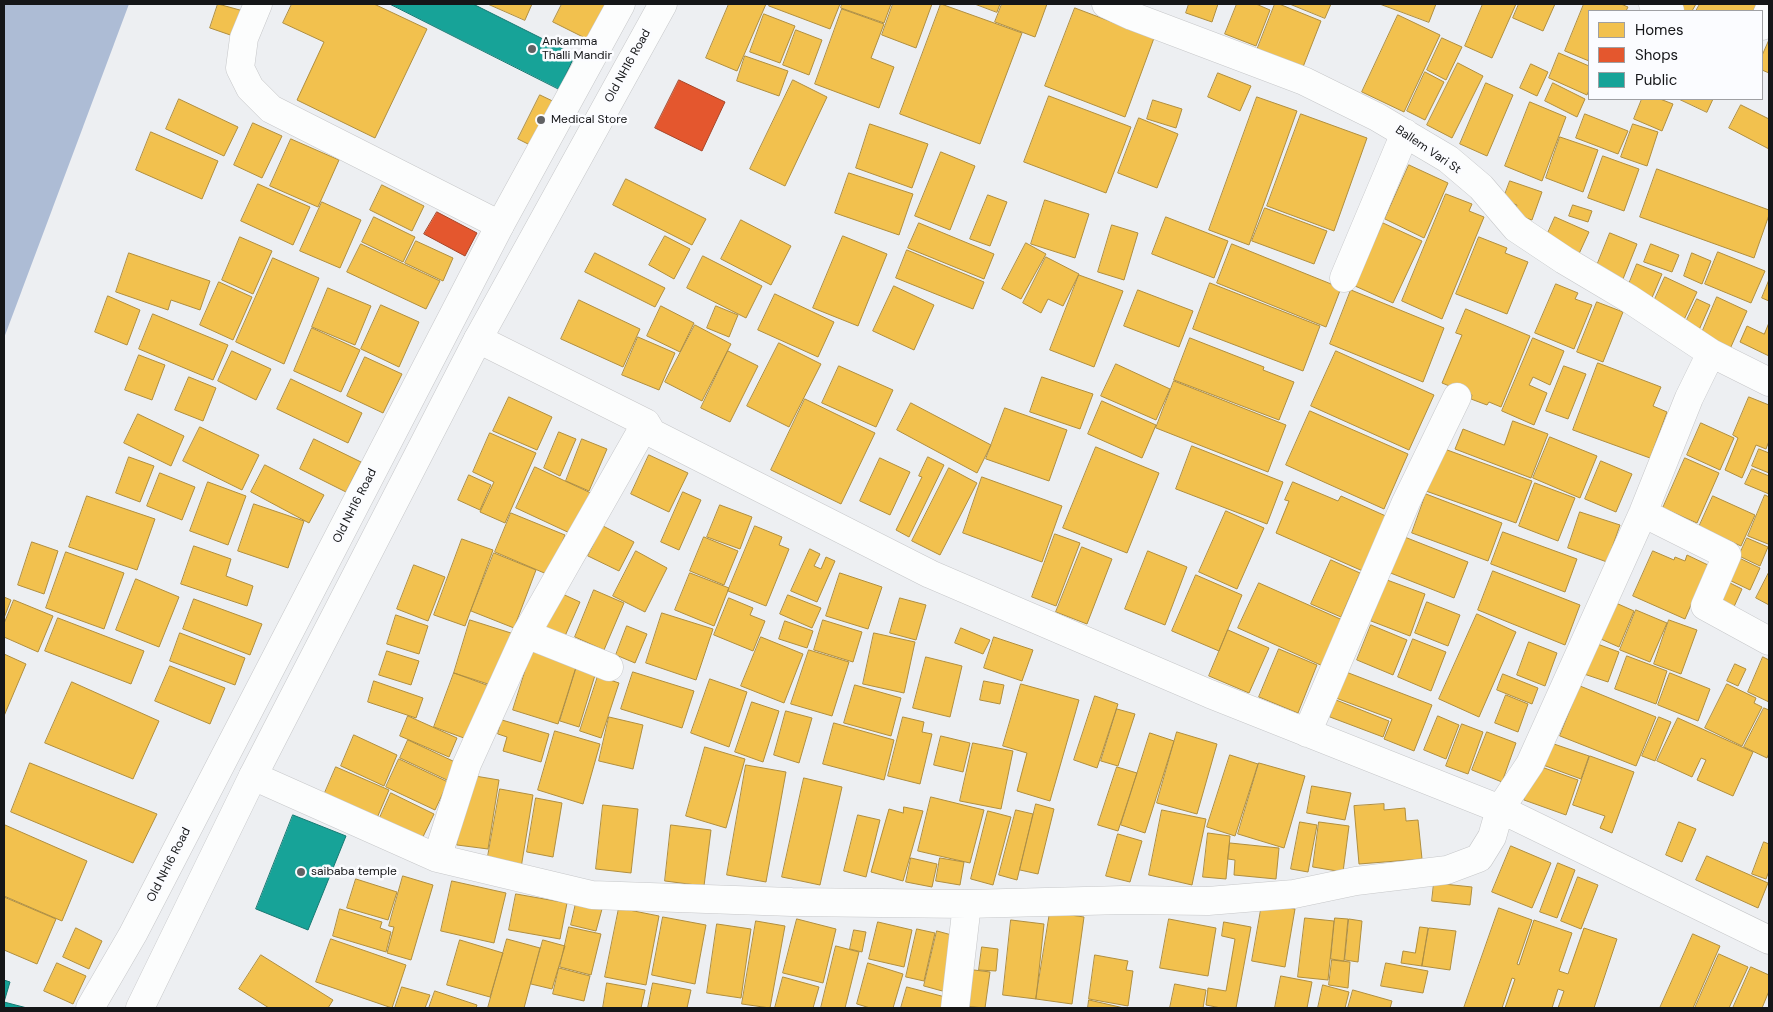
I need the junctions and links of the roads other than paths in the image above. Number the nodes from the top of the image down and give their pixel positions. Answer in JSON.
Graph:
{"nodes":[{"id":1,"x":258,"y":4,"type":"edge"},
{"id":2,"x":621,"y":4,"type":"edge"},
{"id":3,"x":663,"y":4,"type":"edge"},
{"id":4,"x":1106,"y":4,"type":"edge"},
{"id":5,"x":1653,"y":4,"type":"edge"},
{"id":6,"x":1668,"y":10,"type":"edge"},
{"id":7,"x":1769,"y":10,"type":"edge"},
{"id":8,"x":1763,"y":24,"type":"edge"},
{"id":9,"x":1404,"y":133,"type":"junction"},
{"id":10,"x":500,"y":224,"type":"junction"},
{"id":11,"x":1344,"y":278,"type":"dead end"},
{"id":12,"x":478,"y":339,"type":"junction"},
{"id":13,"x":1710,"y":353,"type":"junction"},
{"id":14,"x":1769,"y":382,"type":"edge"},
{"id":15,"x":1457,"y":397,"type":"dead end"},
{"id":16,"x":646,"y":423,"type":"junction"},
{"id":17,"x":1643,"y":513,"type":"junction"},
{"id":18,"x":526,"y":634,"type":"junction"},
{"id":19,"x":1769,"y":641,"type":"edge"},
{"id":20,"x":608,"y":667,"type":"dead end"},
{"id":21,"x":1307,"y":733,"type":"junction"},
{"id":22,"x":254,"y":776,"type":"junction"},
{"id":23,"x":1500,"y":809,"type":"junction"},
{"id":24,"x":437,"y":858,"type":"junction"},
{"id":25,"x":968,"y":904,"type":"junction"},
{"id":26,"x":1769,"y":940,"type":"edge"},
{"id":27,"x":90,"y":1008,"type":"edge"},
{"id":28,"x":140,"y":1008,"type":"edge"},
{"id":29,"x":955,"y":1008,"type":"edge"}],
"edges":[{"from":1,"to":10,"type":"street"},
{"from":2,"to":10,"type":"street","name":"Old NH16 Road"},
{"from":3,"to":12,"type":"street","name":"Old NH16 Road"},
{"from":4,"to":9,"type":"street","name":"Ballem Vari St"},
{"from":5,"to":6,"type":"street"},
{"from":7,"to":8,"type":"street"},
{"from":9,"to":11,"type":"street"},
{"from":9,"to":13,"type":"street","name":"Ballem Vari St"},
{"from":10,"to":27,"type":"street","name":"Old NH16 Road"},
{"from":12,"to":16,"type":"street"},
{"from":12,"to":22,"type":"street","name":"Old NH16 Road"},
{"from":13,"to":14,"type":"street","name":"Ballem Vari St"},
{"from":13,"to":17,"type":"street"},
{"from":15,"to":21,"type":"street"},
{"from":16,"to":18,"type":"street"},
{"from":16,"to":21,"type":"street"},
{"from":17,"to":19,"type":"street"},
{"from":17,"to":23,"type":"street"},
{"from":18,"to":20,"type":"street"},
{"from":18,"to":24,"type":"street"},
{"from":21,"to":23,"type":"street"},
{"from":22,"to":24,"type":"street"},
{"from":22,"to":28,"type":"street","name":"Old NH16 Road"},
{"from":23,"to":25,"type":"street"},
{"from":23,"to":26,"type":"street"},
{"from":24,"to":25,"type":"street"},
{"from":25,"to":29,"type":"street"}]}
